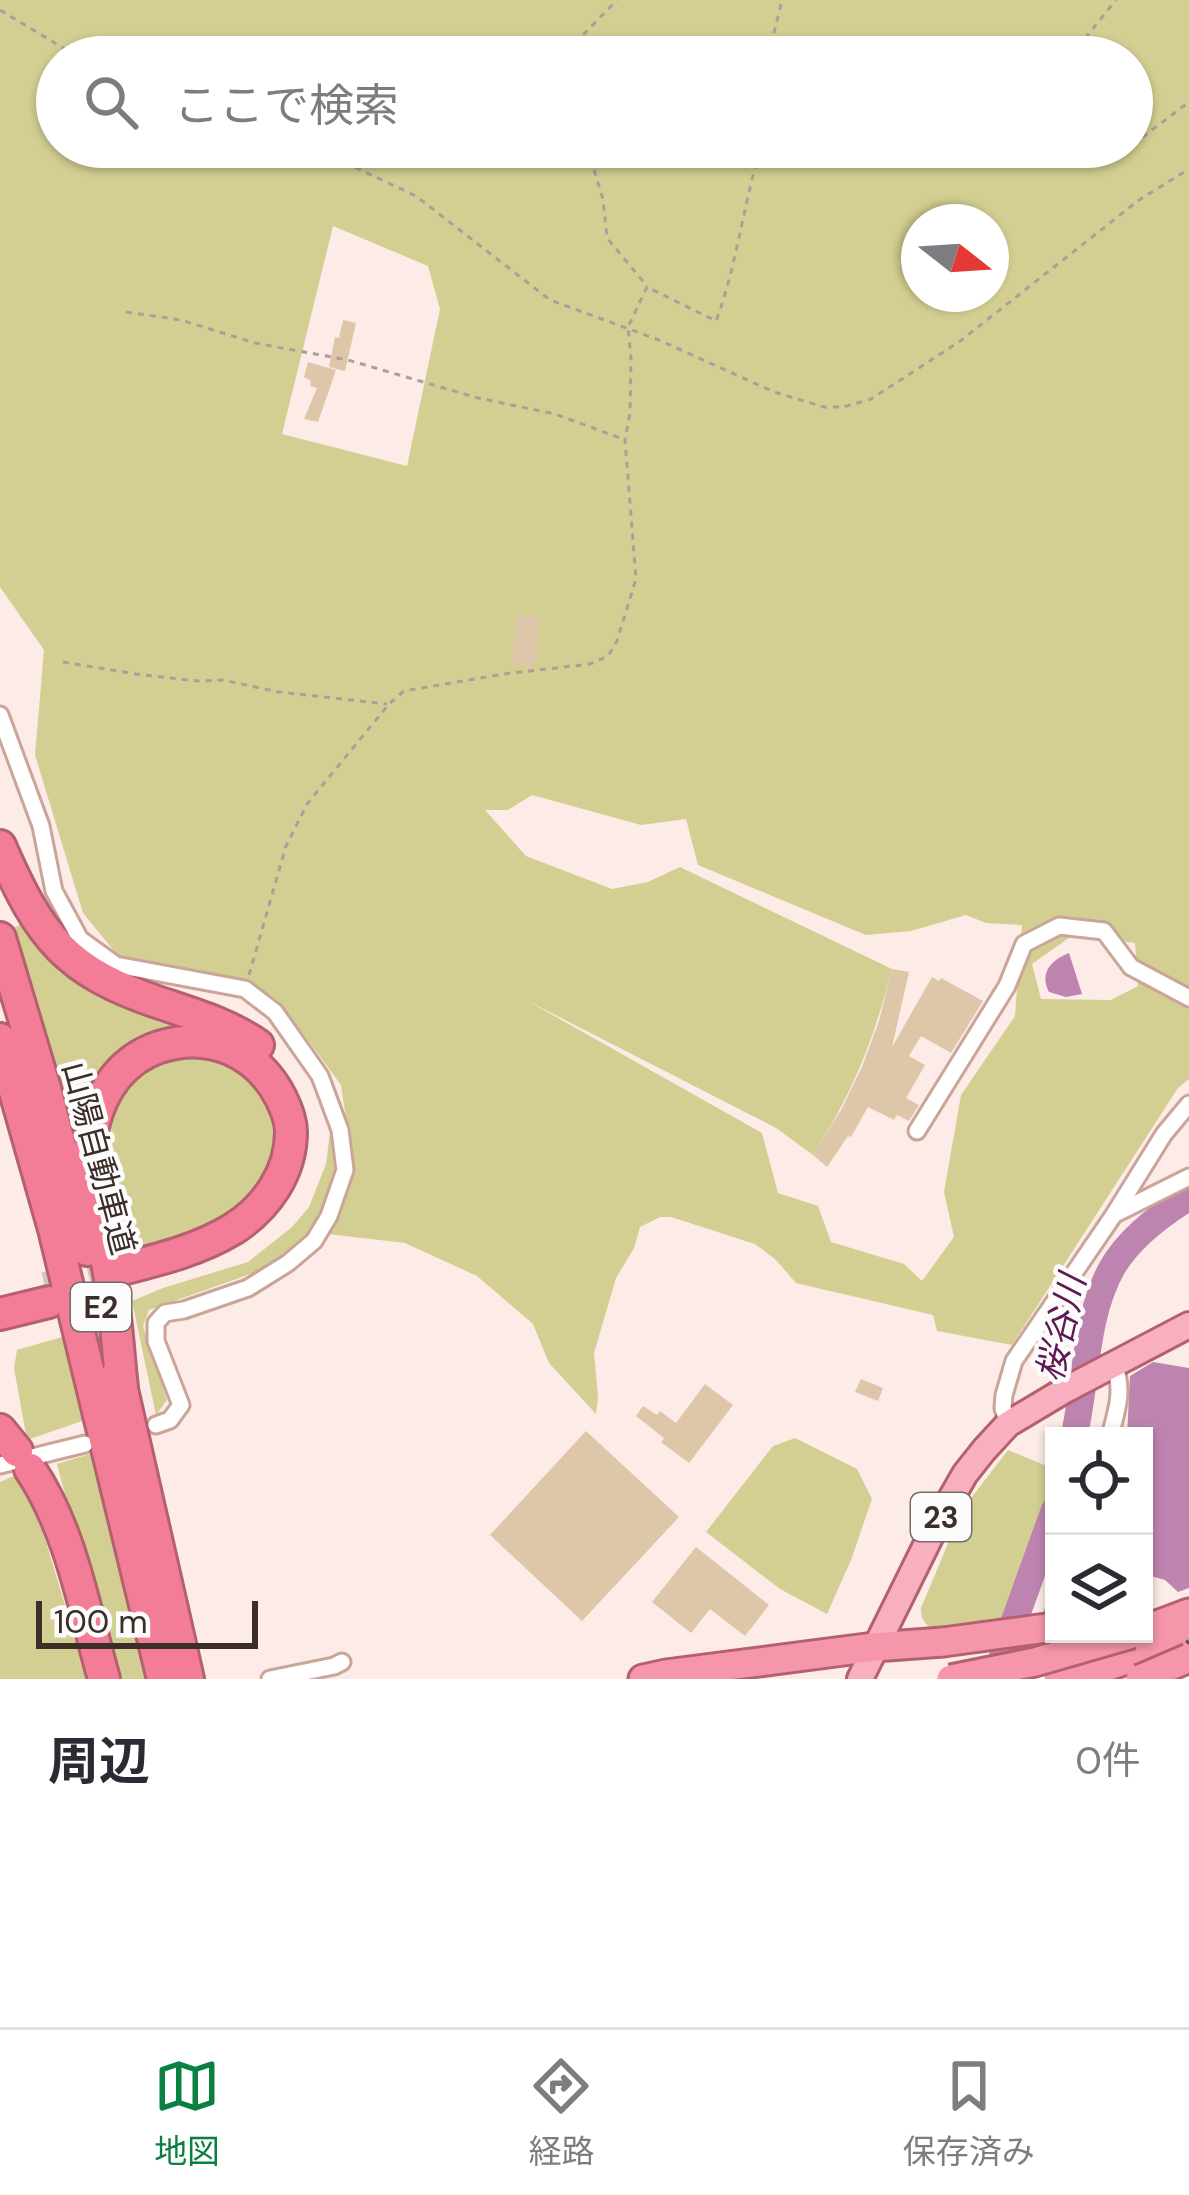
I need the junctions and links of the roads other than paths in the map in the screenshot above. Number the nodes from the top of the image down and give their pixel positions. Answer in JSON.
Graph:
{"nodes":[{"id":1,"x":0,"y":715,"type":"edge"},
{"id":2,"x":0,"y":846,"type":"edge"},
{"id":3,"x":0,"y":938,"type":"edge"},
{"id":4,"x":1189,"y":998,"type":"edge"},
{"id":5,"x":0,"y":1040,"type":"edge"},
{"id":6,"x":1189,"y":1104,"type":"edge"},
{"id":7,"x":917,"y":1131,"type":"dead end"},
{"id":8,"x":1189,"y":1177,"type":"edge"},
{"id":9,"x":1113,"y":1216,"type":"junction"},
{"id":10,"x":0,"y":1298,"type":"edge"},
{"id":11,"x":0,"y":1314,"type":"edge"},
{"id":12,"x":1189,"y":1325,"type":"edge"},
{"id":13,"x":1109,"y":1366,"type":"junction"},
{"id":14,"x":122,"y":1388,"type":"junction"},
{"id":15,"x":1008,"y":1424,"type":"junction"},
{"id":16,"x":156,"y":1426,"type":"dead end"},
{"id":17,"x":1112,"y":1427,"type":"edge"},
{"id":18,"x":85,"y":1444,"type":"dead end"},
{"id":19,"x":12,"y":1454,"type":"edge"},
{"id":20,"x":1189,"y":1599,"type":"edge"},
{"id":21,"x":1153,"y":1608,"type":"edge"},
{"id":22,"x":1189,"y":1613,"type":"edge"},
{"id":23,"x":1153,"y":1627,"type":"edge"},
{"id":24,"x":1045,"y":1628,"type":"edge"},
{"id":25,"x":1189,"y":1638,"type":"edge"},
{"id":26,"x":1046,"y":1643,"type":"edge"},
{"id":27,"x":1101,"y":1643,"type":"edge"},
{"id":28,"x":874,"y":1647,"type":"junction"},
{"id":29,"x":1189,"y":1658,"type":"edge"},
{"id":30,"x":342,"y":1662,"type":"dead end"},
{"id":31,"x":104,"y":1679,"type":"edge"},
{"id":32,"x":163,"y":1679,"type":"edge"},
{"id":33,"x":188,"y":1679,"type":"edge"},
{"id":34,"x":270,"y":1679,"type":"edge"},
{"id":35,"x":643,"y":1679,"type":"edge"},
{"id":36,"x":860,"y":1679,"type":"edge"},
{"id":37,"x":951,"y":1679,"type":"edge"},
{"id":38,"x":1037,"y":1679,"type":"edge"},
{"id":39,"x":1058,"y":1679,"type":"edge"},
{"id":40,"x":1140,"y":1679,"type":"edge"}],
"edges":[{"from":1,"to":16,"type":"street"},
{"from":2,"to":14,"type":"highway"},
{"from":3,"to":14,"type":"highway","name":"山陽自動車道","number":"E2"},
{"from":4,"to":7,"type":"street"},
{"from":5,"to":32,"type":"highway","name":"山陽自動車道","number":"E2"},
{"from":6,"to":9,"type":"street"},
{"from":8,"to":9,"type":"street"},
{"from":9,"to":15,"type":"street"},
{"from":10,"to":11,"type":"highway"},
{"from":12,"to":13,"type":"main road","number":"23"},
{"from":13,"to":15,"type":"main road","number":"23"},
{"from":13,"to":17,"type":"street"},
{"from":14,"to":33,"type":"highway","name":"山陽自動車道","number":"E2"},
{"from":15,"to":28,"type":"main road","number":"23"},
{"from":18,"to":19,"type":"street"},
{"from":19,"to":31,"type":"highway"},
{"from":20,"to":21,"type":"highway"},
{"from":22,"to":23,"type":"highway"},
{"from":24,"to":28,"type":"highway","bridge":true},
{"from":25,"to":39,"type":"highway"},
{"from":26,"to":38,"type":"street"},
{"from":27,"to":37,"type":"highway","bridge":true},
{"from":28,"to":35,"type":"highway"},
{"from":28,"to":36,"type":"main road","number":"23"},
{"from":29,"to":40,"type":"highway","bridge":true},
{"from":30,"to":34,"type":"street"}]}
